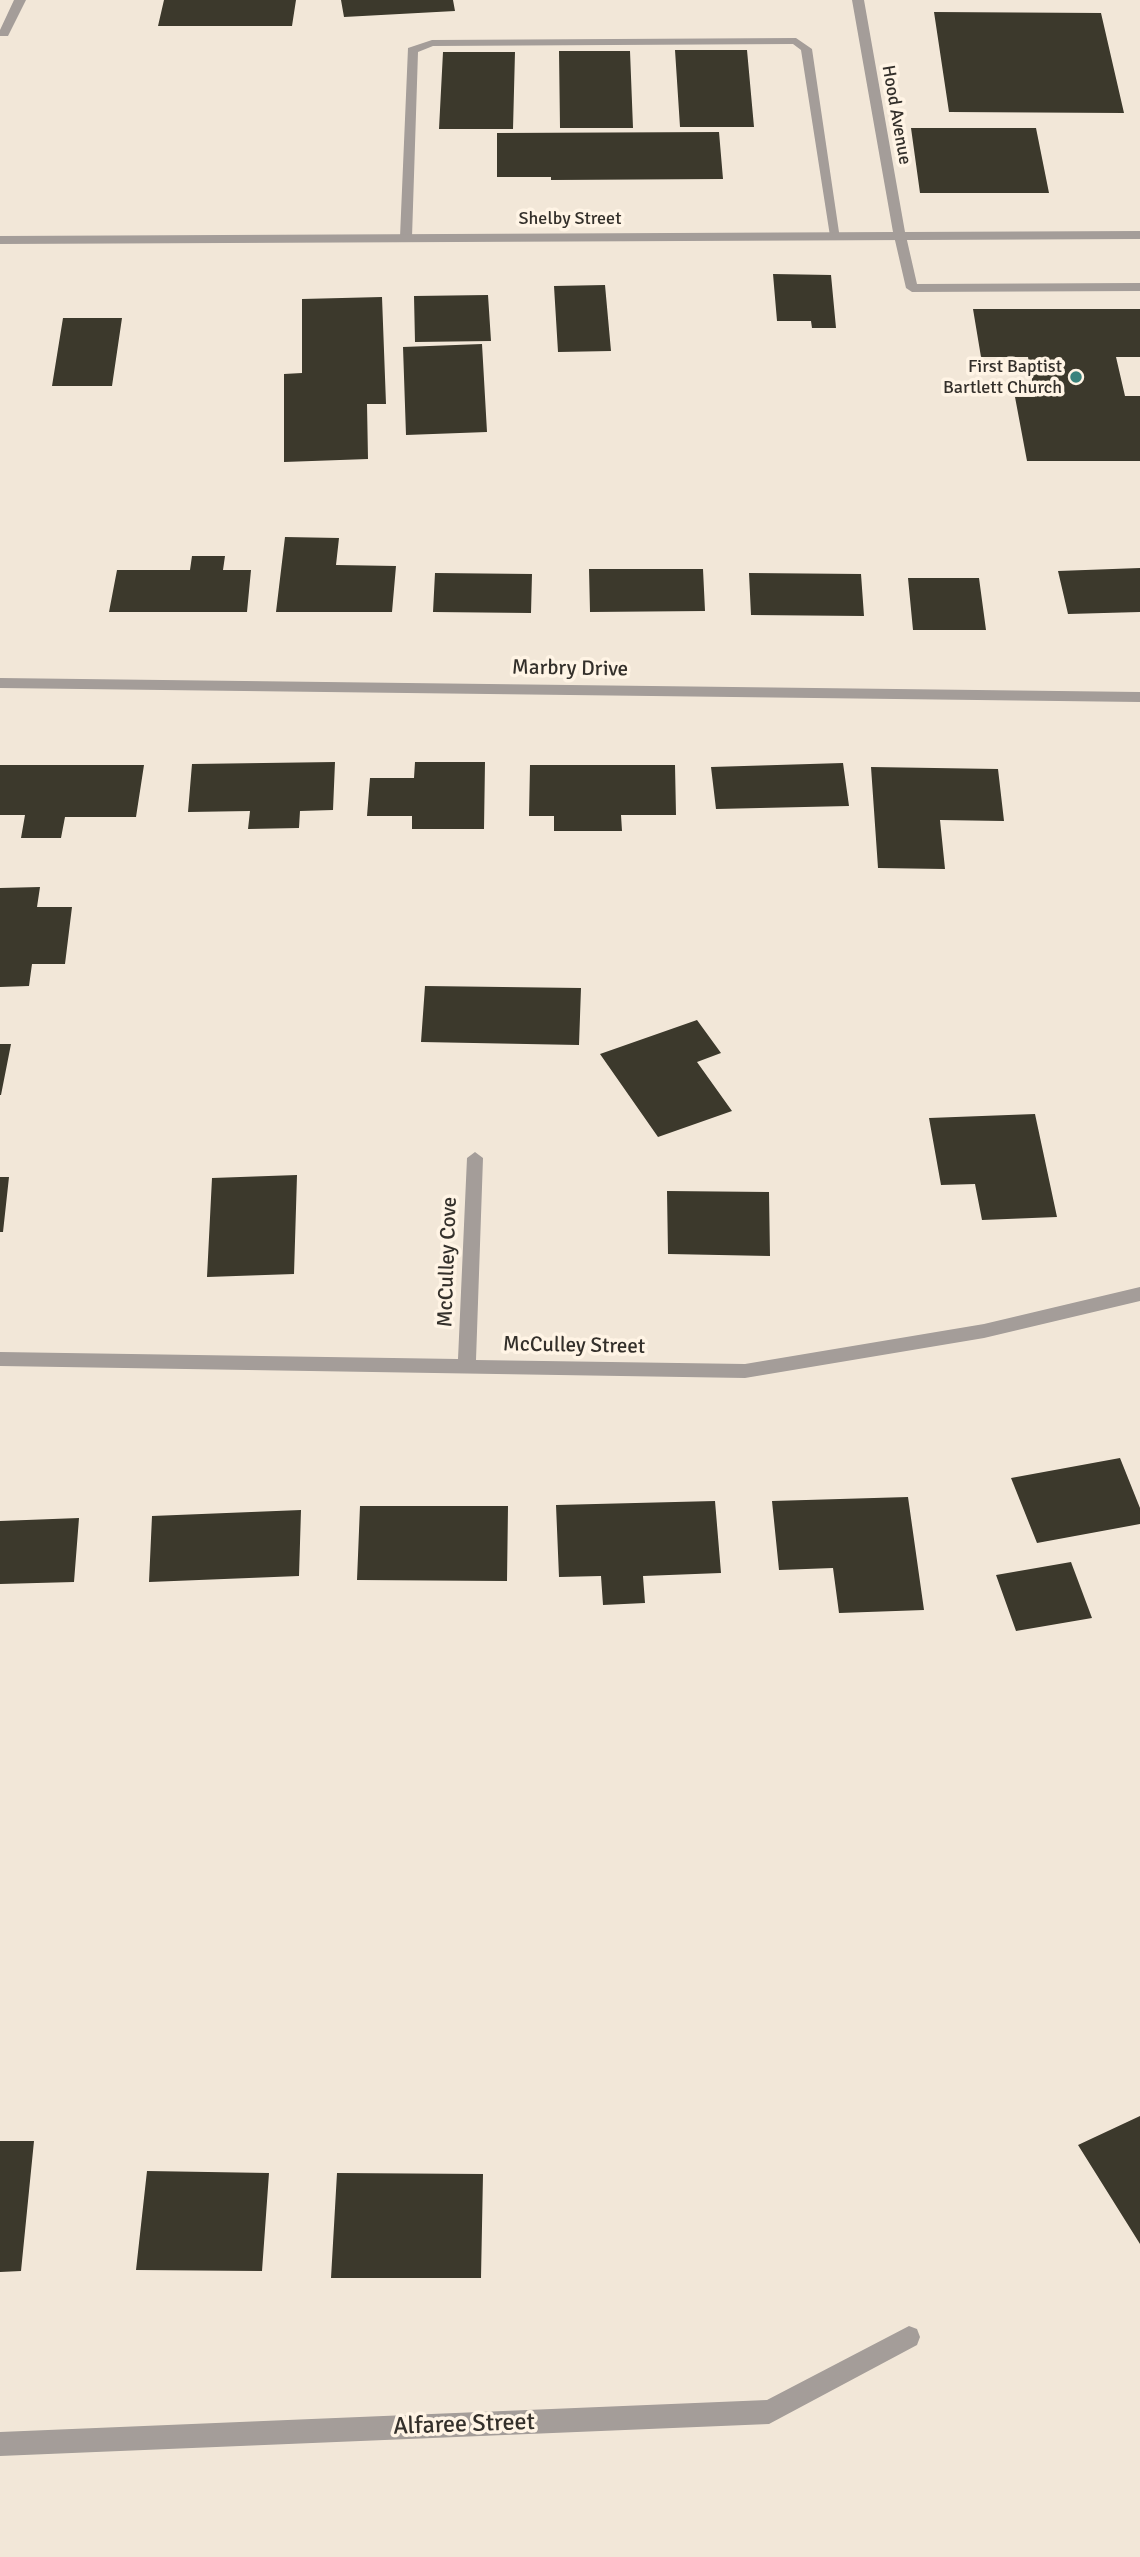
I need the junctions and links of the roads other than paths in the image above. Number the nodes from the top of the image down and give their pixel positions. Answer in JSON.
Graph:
{"nodes":[{"id":1,"x":20,"y":0,"type":"edge"},
{"id":2,"x":858,"y":0,"type":"edge"},
{"id":3,"x":0,"y":33,"type":"edge"},
{"id":4,"x":1140,"y":235,"type":"edge"},
{"id":5,"x":836,"y":236,"type":"junction"},
{"id":6,"x":900,"y":236,"type":"junction"},
{"id":7,"x":406,"y":237,"type":"junction"},
{"id":8,"x":0,"y":240,"type":"edge"},
{"id":9,"x":1140,"y":287,"type":"edge"},
{"id":10,"x":0,"y":684,"type":"edge"},
{"id":11,"x":1140,"y":697,"type":"edge"},
{"id":12,"x":475,"y":1158,"type":"dead end"},
{"id":13,"x":1140,"y":1294,"type":"edge"},
{"id":14,"x":0,"y":1359,"type":"edge"},
{"id":15,"x":467,"y":1367,"type":"junction"},
{"id":16,"x":909,"y":2337,"type":"dead end"},
{"id":17,"x":0,"y":2444,"type":"edge"}],
"edges":[{"from":1,"to":3,"type":"street"},
{"from":2,"to":6,"type":"street","name":"Hood Avenue"},
{"from":4,"to":6,"type":"street","name":"Shelby Street"},
{"from":5,"to":6,"type":"street","name":"Shelby Street"},
{"from":5,"to":7,"type":"street","name":"Shelby Street"},
{"from":5,"to":7,"type":"street"},
{"from":6,"to":9,"type":"street","name":"Hood Avenue"},
{"from":7,"to":8,"type":"street","name":"Shelby Street"},
{"from":10,"to":11,"type":"street","name":"Marbry Drive"},
{"from":12,"to":15,"type":"street","name":"McCulley Cove"},
{"from":13,"to":15,"type":"street","name":"McCulley Street"},
{"from":14,"to":15,"type":"street","name":"McCulley Street"},
{"from":16,"to":17,"type":"street","name":"Alfaree Street"}]}
